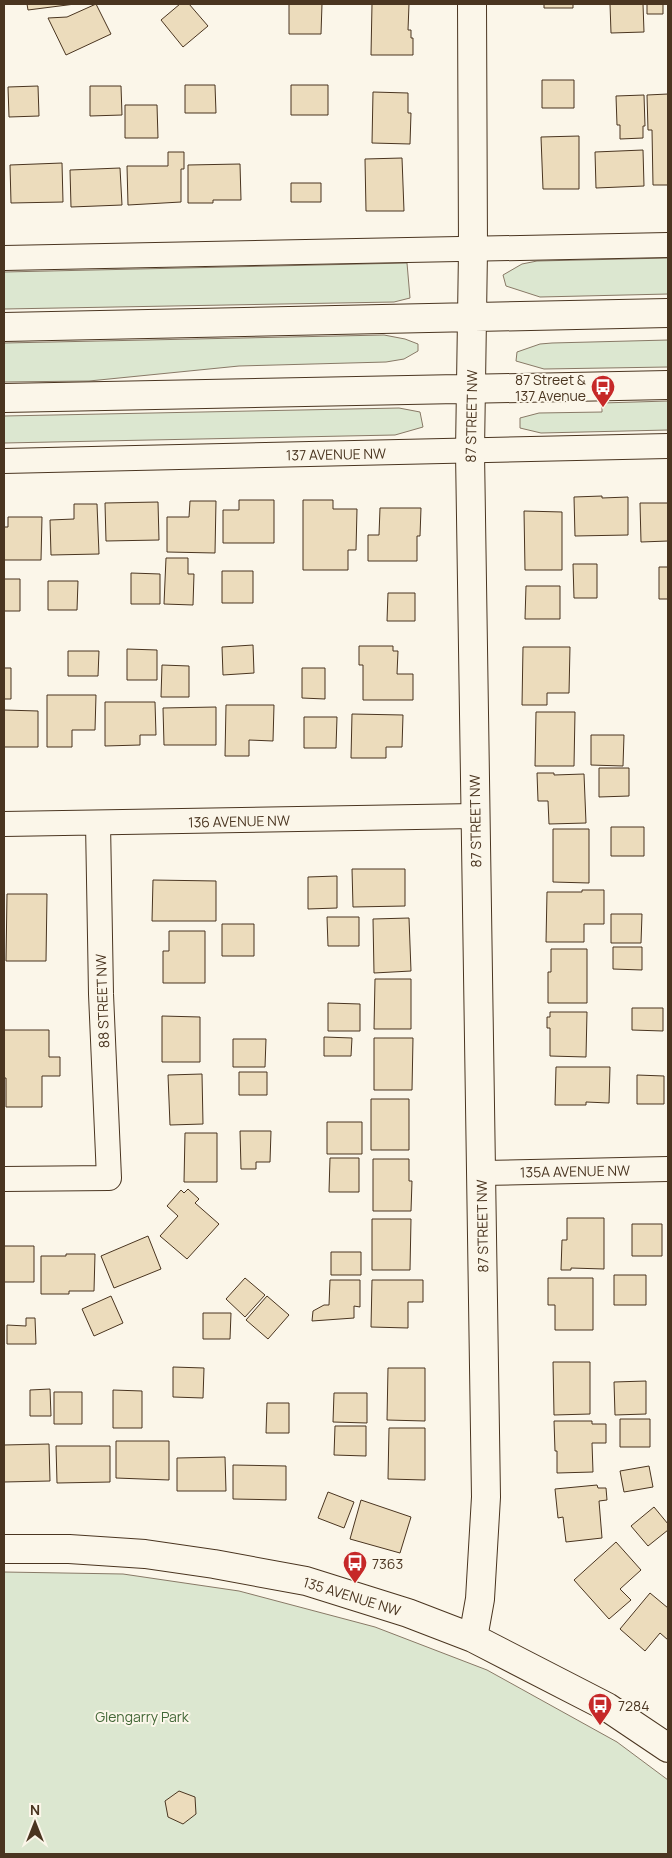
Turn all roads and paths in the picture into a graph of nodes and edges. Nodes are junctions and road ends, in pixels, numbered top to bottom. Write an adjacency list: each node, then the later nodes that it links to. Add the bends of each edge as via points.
1 (472, 4): 3 (street, 87 STREET NW)
2 (668, 245): 3 (street)
3 (473, 250): 4 (street); 6 (street, 87 STREET NW)
4 (4, 258)
5 (668, 313): 6 (street)
6 (472, 318): 7 (street); 9 (street, 87 STREET NW)
7 (4, 327)
8 (668, 385): 9 (street)
9 (472, 389): 10 (street); 12 (street, 87 STREET NW)
10 (4, 398)
11 (668, 446): 12 (street, 137 AVENUE NW)
12 (470, 452): 13 (street, 137 AVENUE NW); 14 (street, 87 STREET NW)
13 (4, 461)
14 (475, 816): 15 (street, 136 AVENUE NW); 18 (street, 87 STREET NW)
15 (98, 823): 16 (street, 136 AVENUE NW); 19 (street, 88 STREET NW, via 109,1178)
16 (4, 824)
17 (668, 1169): 18 (street, 135A AVENUE NW)
18 (481, 1173): 21 (street, 87 STREET NW, via 486,1497 480,1599)
19 (4, 1178)
20 (4, 1549): 21 (street, 135 AVENUE NW, via 145,1554 306,1581 408,1613)
21 (473, 1638): 22 (street, 135 AVENUE NW, via 607,1707)
22 (668, 1748)

